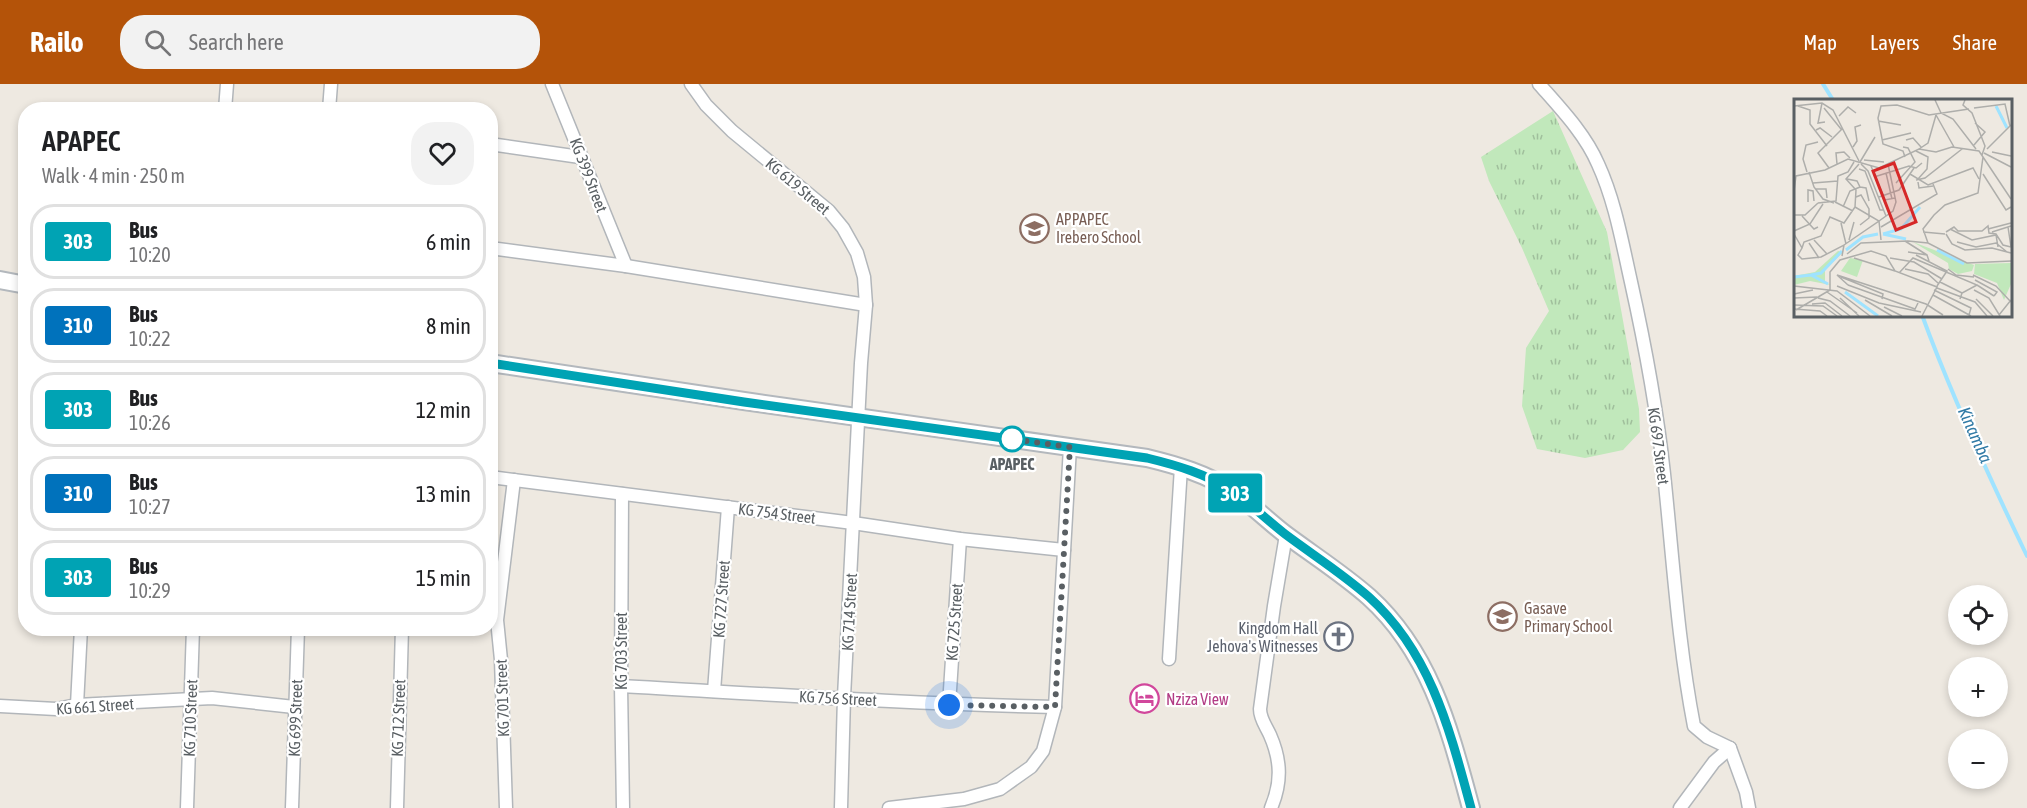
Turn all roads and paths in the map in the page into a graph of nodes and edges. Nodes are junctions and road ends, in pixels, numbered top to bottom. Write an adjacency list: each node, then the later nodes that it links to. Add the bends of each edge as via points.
1 (226, 84): 6 (street)
2 (331, 84): 7 (street)
3 (552, 84): 9 (street, KG 399 Street)
4 (691, 84): 14 (street, KG 619 Street, via 732,131 829,211 843,228 857,253)
5 (1539, 84): 43 (street, KG 697 Street, via 1590,149 1615,211 1642,332 1664,472 1684,675 1694,726)
6 (225, 102)
7 (330, 102)
8 (498, 145): 9 (street)
9 (580, 157): 11 (street, KG 399 Street)
10 (498, 249): 11 (street)
11 (626, 266): 14 (street)
12 (0, 280): 13 (main road)
13 (18, 283)
14 (866, 305): 16 (street, KG 619 Street)
15 (498, 364): 16 (main road)
16 (859, 417): 17 (main road); 23 (street, KG 714 Street)
17 (1070, 447): 18 (main road); 26 (street)
18 (1181, 467): 24 (main road, via 1231,490); 33 (street)
19 (498, 478): 20 (street, KG 754 Street)
20 (514, 480): 21 (street, KG 754 Street); 27 (street, KG 701 Street)
21 (622, 494): 22 (street, KG 754 Street); 34 (street, KG 703 Street)
22 (728, 507): 23 (street, KG 754 Street); 35 (street, KG 727 Street)
23 (853, 523): 25 (street, KG 754 Street); 36 (street, KG 714 Street)
24 (1286, 534): 51 (street, via 1260,709 1280,768); 52 (main road, via 1370,598 1409,643 1436,698)
25 (960, 539): 26 (street, KG 754 Street); 39 (street, KG 725 Street)
26 (1064, 550): 42 (street)
27 (498, 612)
28 (498, 630): 47 (street, KG 701 Street)
29 (81, 636): 38 (street)
30 (194, 636): 37 (street, KG 710 Street)
31 (298, 636): 41 (street, KG 699 Street)
32 (402, 636): 46 (street, KG 712 Street)
33 (1169, 659)
34 (621, 686): 35 (street, KG 756 Street); 48 (street, KG 703 Street)
35 (714, 691): 36 (street, KG 756 Street)
36 (844, 697): 39 (street, KG 756 Street); 49 (street, KG 714 Street)
37 (190, 698): 38 (street, KG 661 Street); 41 (street, KG 661 Street); 44 (street, KG 710 Street)
38 (77, 705): 40 (street, KG 661 Street, via 57,710)
39 (949, 705): 42 (street, KG 756 Street)
40 (0, 706)
41 (294, 707): 45 (street, KG 699 Street)
42 (1055, 707): 50 (street, via 1043,751 1031,767 1000,789 964,799)
43 (1730, 748): 53 (street, via 1714,762); 54 (street)
44 (187, 808)
45 (292, 808)
46 (397, 808)
47 (506, 808)
48 (623, 808)
49 (841, 808)
50 (889, 808)
51 (1271, 808)
52 (1472, 808)
53 (1680, 808)
54 (1749, 808)

